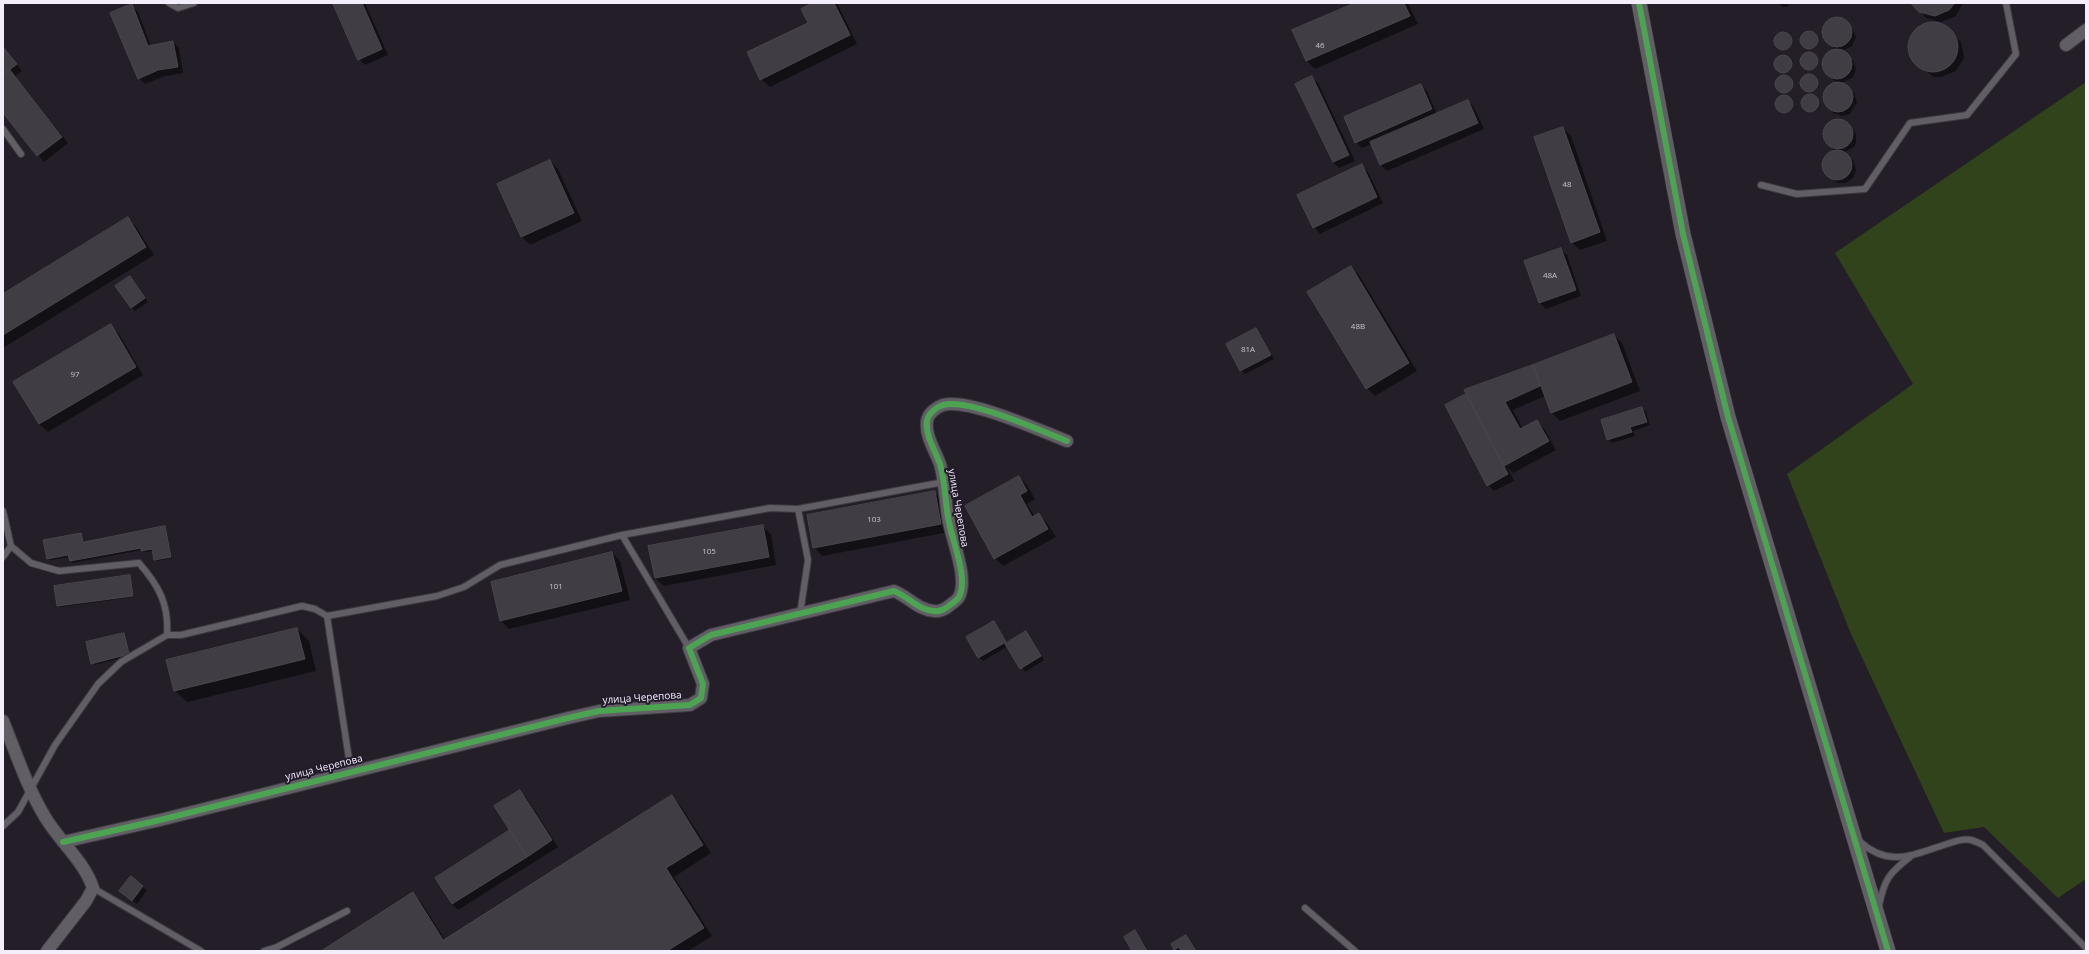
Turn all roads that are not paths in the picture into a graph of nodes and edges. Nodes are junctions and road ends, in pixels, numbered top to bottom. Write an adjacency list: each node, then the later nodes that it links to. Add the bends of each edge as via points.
1 (169, 3): 2 (lane, via 178,8)
2 (194, 3)
3 (1639, 3): 25 (street, via 1683,234 1728,418)
4 (2006, 3): 9 (lane, via 2016,54 1967,115 1910,123 1865,189 1797,194)
5 (2086, 30): 6 (street)
6 (2066, 45)
7 (3, 129): 8 (lane)
8 (21, 154)
9 (1761, 185)
10 (1068, 441): 11 (street, улица Черепова, via 984,410 957,404 944,405 934,409 927,419 926,430 940,464)
11 (944, 482): 12 (lane); 17 (street, улица Черепова, via 948,518 962,585 958,598 947,608 935,612 921,609 904,595 894,591)
12 (798, 510): 14 (lane, via 770,508); 17 (lane, via 808,560)
13 (3, 511): 15 (lane)
14 (622, 535): 18 (lane, via 500,564 464,587 437,596); 20 (lane)
15 (11, 546): 16 (lane); 19 (lane, via 31,563 59,571 139,563 160,590 168,619)
16 (3, 557)
17 (800, 614): 20 (street, улица Черепова, via 711,635)
18 (327, 616): 19 (lane, via 315,609 302,606 182,635); 22 (lane)
19 (167, 635): 23 (lane, via 121,662 98,684 55,745)
20 (689, 648): 22 (street, улица Черепова, via 703,684 701,698 690,705 599,711)
21 (3, 721): 23 (street)
22 (351, 772): 26 (street, улица Черепова)
23 (30, 788): 24 (lane, via 18,812); 26 (street, via 45,817)
24 (3, 826)
25 (1854, 836): 27 (lane, via 1869,850 1885,857); 31 (street)
26 (63, 842): 28 (street, via 88,874)
27 (1910, 857): 31 (lane, via 1892,871 1882,889); 32 (lane, via 1957,841 1971,840 1983,845)
28 (93, 888): 33 (street, via 86,901); 34 (lane)
29 (1306, 908): 36 (lane)
30 (347, 911): 35 (lane, via 277,947)
31 (1877, 913): 37 (street)
32 (2086, 948)
33 (47, 951)
34 (201, 951)
35 (264, 951)
36 (1355, 951)
37 (1888, 951)

